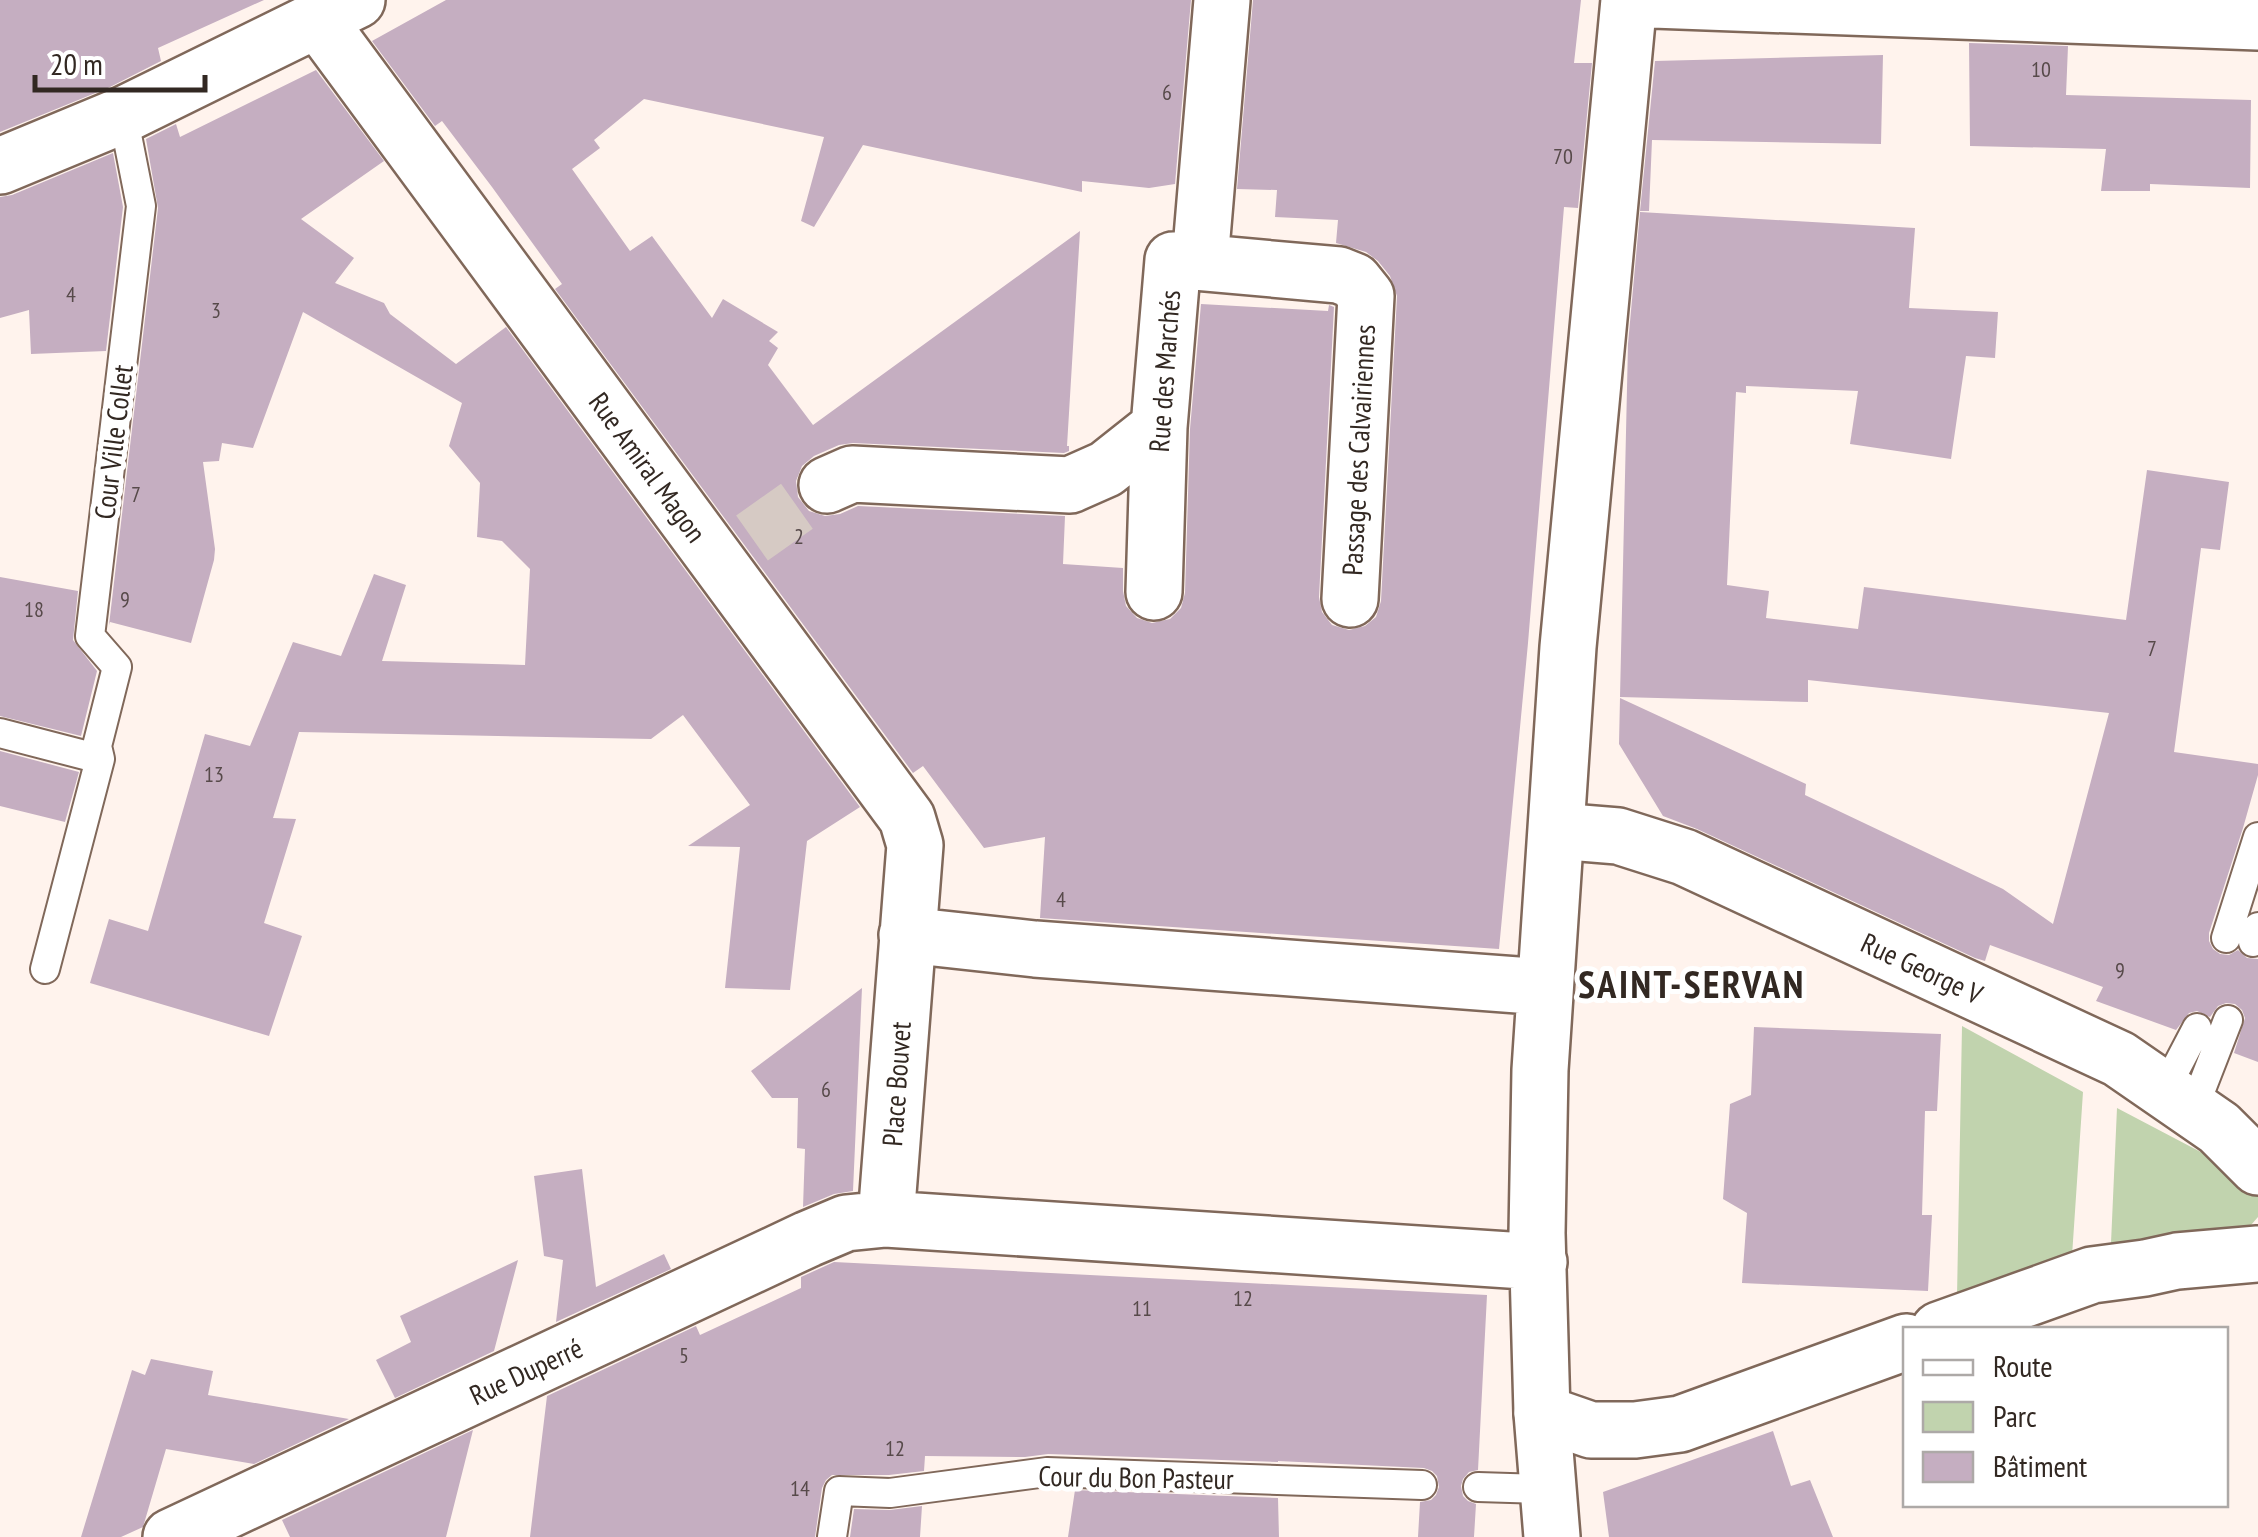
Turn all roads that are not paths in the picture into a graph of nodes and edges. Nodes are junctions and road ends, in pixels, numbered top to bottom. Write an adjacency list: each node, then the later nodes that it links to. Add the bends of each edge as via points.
1 (1222, 0): 8 (street, Rue des Marchés)
2 (1629, 0): 15 (street)
3 (1653, 0): 5 (street)
4 (337, 10): 6 (street); 17 (street, Rue Amiral Magon, via 736,551 907,818 915,845)
5 (2258, 22)
6 (123, 115): 7 (street); 14 (lane, Cour Ville Collet, via 141,206 90,636 116,667)
7 (0, 166)
8 (1200, 261): 9 (street, Rue des Marchés, via 1173,260); 12 (street, Passage des Calvairiennes, via 1340,275 1366,296)
9 (1158, 427): 10 (street, via 1106,470 1070,484 852,474); 11 (street, Rue des Marchés)
10 (827, 485)
11 (1154, 592)
12 (1350, 599)
13 (0, 733): 14 (lane)
14 (100, 759): 19 (lane, Cour Ville Collet)
15 (1557, 831): 20 (street); 23 (street, Rue George V, via 1618,836 1684,857 2119,1060)
16 (2258, 836): 18 (lane)
17 (907, 936): 20 (street); 25 (street, Place Bouvet)
18 (2246, 936)
19 (45, 969)
20 (1545, 987): 27 (street)
21 (2228, 1020): 23 (lane)
22 (2197, 1028): 23 (lane)
23 (2178, 1100): 24 (street, Rue George V)
24 (2258, 1167)
25 (886, 1219): 27 (street); 34 (street, Rue Duperré, via 846,1223 808,1239)
26 (2258, 1254): 28 (street, via 2092,1275)
27 (1538, 1262): 30 (street)
28 (1947, 1327)
29 (1903, 1343): 30 (street, via 1680,1424 1592,1430)
30 (1542, 1413): 33 (street)
31 (1422, 1485): 35 (lane, Cour du Bon Pasteur, via 1047,1472 890,1492 838,1491)
32 (1478, 1487): 33 (lane)
33 (1549, 1513)
34 (171, 1537)
35 (832, 1537)

